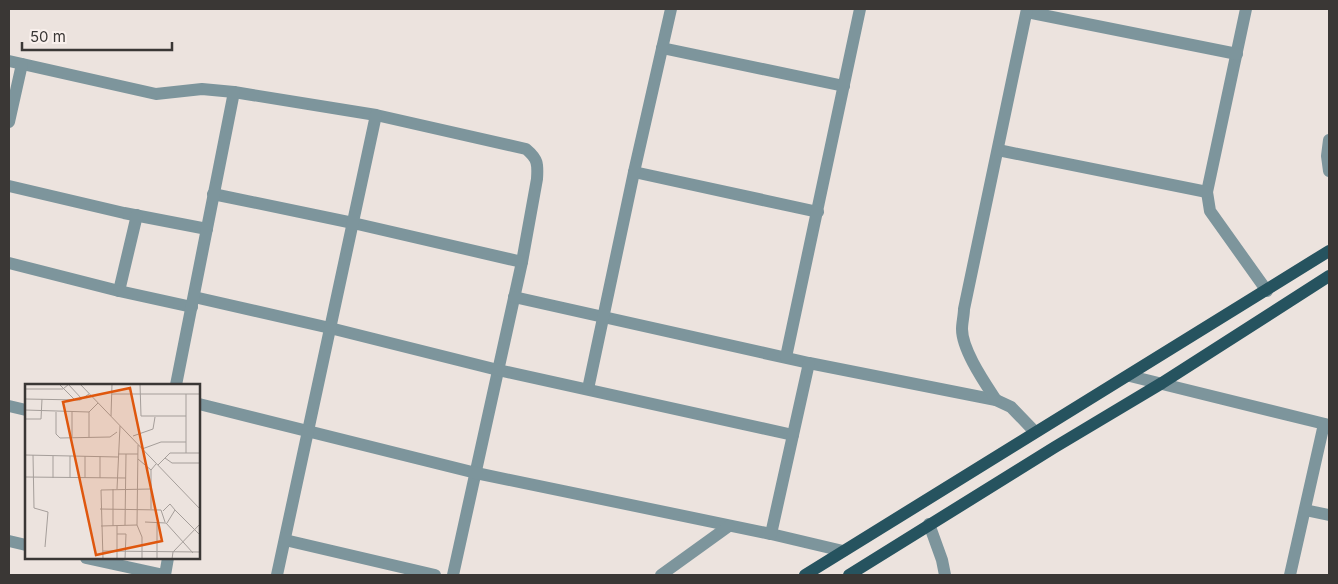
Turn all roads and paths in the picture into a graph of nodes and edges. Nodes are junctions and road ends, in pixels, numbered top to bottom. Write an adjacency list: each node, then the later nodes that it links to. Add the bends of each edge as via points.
1 (671, 9): 5 (street)
2 (860, 9): 9 (street)
3 (1246, 9): 6 (street)
4 (1027, 10): 6 (street); 14 (street)
5 (662, 48): 9 (street); 16 (street)
6 (1237, 54): 18 (street)
7 (9, 61): 8 (street)
8 (22, 64): 10 (street, via 156,94 202,89); 12 (street)
9 (844, 86): 20 (street)
10 (234, 92): 11 (street); 19 (street)
11 (376, 114): 22 (street); 25 (street, via 526,148 535,157 538,167)
12 (9, 122)
13 (1329, 140): 15 (street)
14 (998, 150): 18 (street); 41 (street, via 962,330 978,374)
15 (1329, 169)
16 (634, 172): 20 (street); 32 (street)
17 (9, 186): 21 (street)
18 (1207, 192): 29 (street, via 1210,211)
19 (213, 194): 22 (street); 23 (street)
20 (818, 212): 34 (street)
21 (137, 215): 23 (street); 28 (street)
22 (352, 223): 25 (street); 33 (street)
23 (207, 229): 31 (street)
24 (1329, 251): 29 (main road)
25 (522, 262): 30 (street)
26 (9, 263): 28 (street)
27 (1329, 276): 38 (main road)
28 (119, 291): 31 (street)
29 (1267, 291): 37 (main road)
30 (514, 297): 32 (street); 36 (street)
31 (193, 302): 33 (street); 39 (street)
32 (603, 318): 34 (street); 40 (street)
33 (330, 328): 36 (street); 46 (street)
34 (786, 357): 35 (street)
35 (809, 363): 41 (street); 48 (street)
36 (498, 370): 40 (street); 49 (street)
37 (1130, 376): 38 (street); 47 (main road)
38 (1162, 383): 45 (street); 52 (main road)
39 (176, 384)
40 (588, 389): 48 (street)
41 (996, 400): 47 (street, via 1011,407)
42 (200, 404): 46 (street)
43 (9, 406): 44 (street)
44 (25, 410)
45 (1327, 424): 50 (street)
46 (308, 431): 49 (street); 55 (street)
47 (1035, 432): 58 (main road)
48 (793, 434): 54 (street)
49 (476, 473): 53 (street); 64 (street)
50 (1305, 510): 51 (street); 69 (street)
51 (1329, 515)
52 (929, 524): 67 (main road); 68 (street)
53 (729, 526): 54 (street); 65 (street)
54 (771, 534): 58 (street)
55 (285, 540): 62 (street); 63 (street)
56 (9, 541): 57 (street)
57 (25, 544)
58 (843, 551): 66 (main road)
59 (91, 559): 61 (street)
60 (168, 559): 61 (street)
61 (165, 575)
62 (277, 575)
63 (435, 575)
64 (454, 575)
65 (661, 575)
66 (805, 575)
67 (848, 575)
68 (944, 575)
69 (1290, 575)

